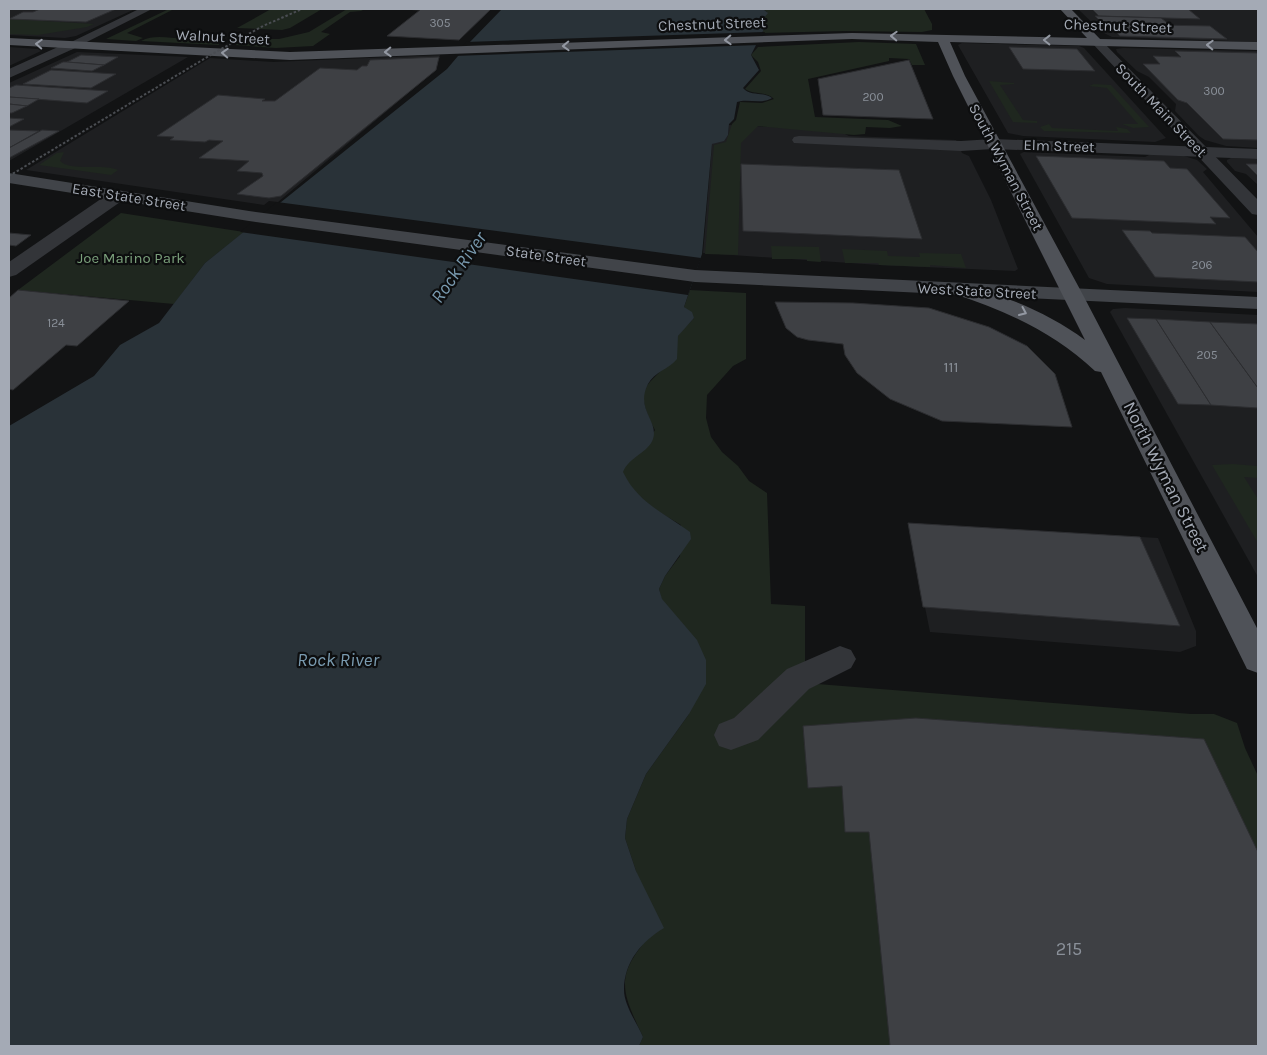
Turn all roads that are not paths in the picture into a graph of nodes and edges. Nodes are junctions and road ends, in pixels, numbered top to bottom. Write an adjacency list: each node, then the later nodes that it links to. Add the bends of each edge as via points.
1 (147, 9): 6 (street)
2 (1065, 9): 4 (main road, South Main Street)
3 (942, 37): 4 (main road, Chestnut Street, one-way to 3); 8 (main road, Chestnut Street, one-way to 8, via 852,36); 11 (main road, South Wyman Street)
4 (1096, 41): 7 (main road, Chestnut Street, one-way to 4); 12 (street, South Main Street)
5 (9, 42): 6 (main road, Walnut Street, one-way to 5)
6 (69, 46): 8 (main road, Walnut Street, one-way to 6, via 290,56); 9 (street)
7 (1258, 46)
8 (436, 50)
9 (9, 74)
10 (799, 140): 11 (street, Elm Street, via 961,146)
11 (993, 144): 12 (street, Elm Street); 21 (main road, South Wyman Street)
12 (1202, 152): 13 (street, Elm Street); 16 (street, South Main Street)
13 (1258, 154)
14 (9, 178): 15 (main road, East State Street)
15 (117, 196): 17 (main road, East State Street); 18 (street)
16 (1258, 210)
17 (249, 216): 19 (main road, State Street)
18 (9, 271)
19 (695, 276): 20 (main road, West State Street)
20 (961, 290): 21 (main road, West State Street); 23 (main road, one-way to 23, via 1011,306 1054,327 1074,340)
21 (1073, 295): 22 (main road, West State Street); 23 (main road, North Wyman Street)
22 (1258, 303)
23 (1116, 380): 25 (main road, North Wyman Street)
24 (840, 659): 26 (street, via 798,679 746,729)
25 (1258, 660)
26 (731, 735)

